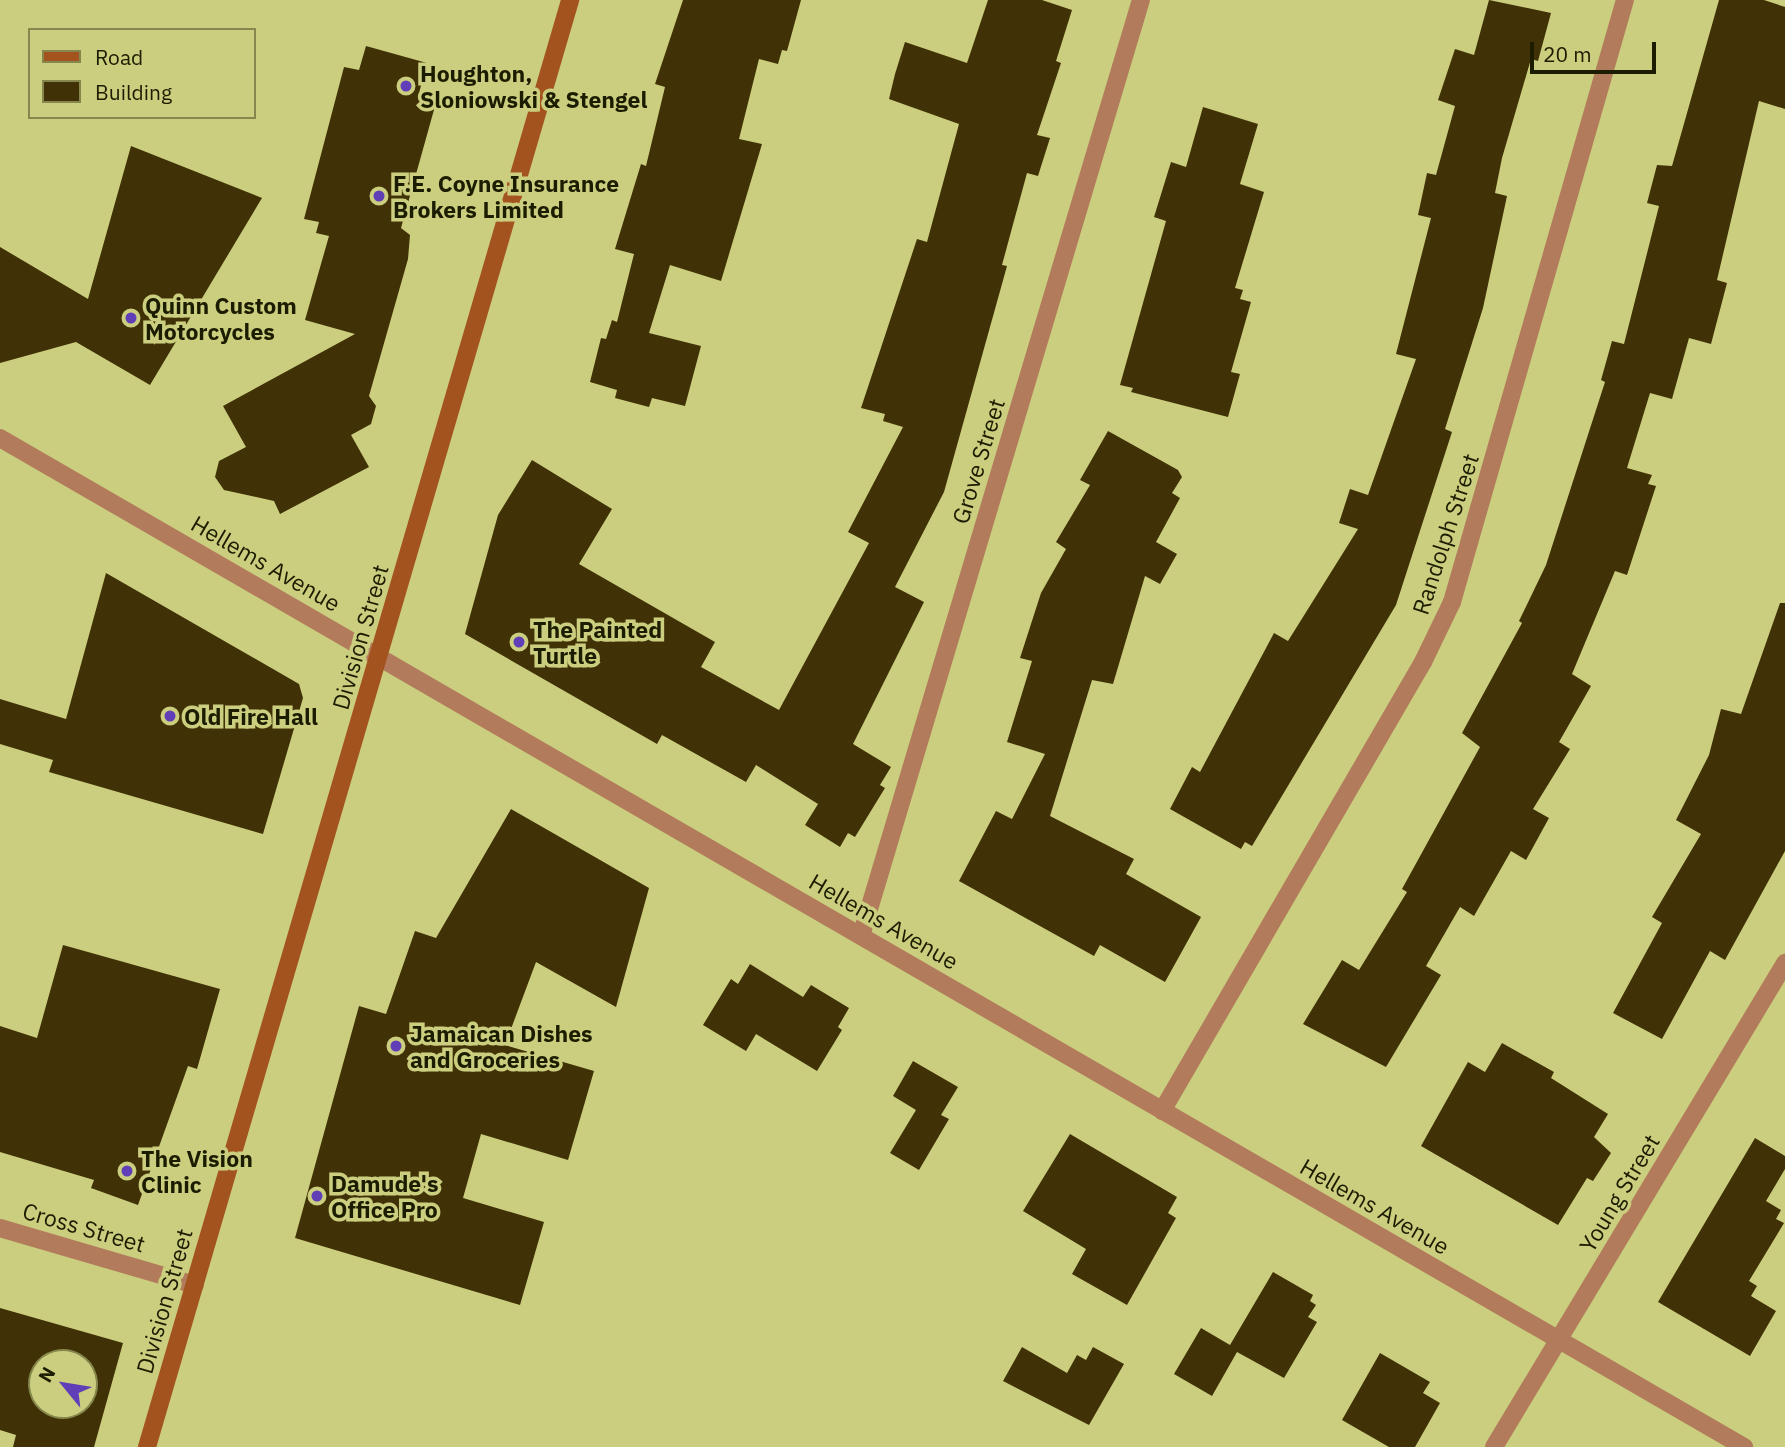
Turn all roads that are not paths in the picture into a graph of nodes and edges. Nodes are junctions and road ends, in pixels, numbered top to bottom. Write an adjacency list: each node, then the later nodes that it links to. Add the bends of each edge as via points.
1 (570, 0): 5 (main road, Division Street)
2 (1141, 0): 6 (street, Grove Street)
3 (1625, 0): 8 (street, Randolph Street, via 1452,602 1423,662)
4 (0, 438): 5 (street, Hellems Avenue)
5 (380, 656): 6 (street, Hellems Avenue); 10 (main road, Division Street)
6 (861, 936): 8 (street, Hellems Avenue)
7 (1785, 963): 11 (street, Young Street)
8 (1162, 1111): 11 (street, Hellems Avenue)
9 (0, 1228): 10 (street, Cross Street)
10 (195, 1285): 12 (main road, Division Street)
11 (1559, 1341): 13 (street, Young Street); 14 (street, Hellems Avenue)
12 (147, 1447)
13 (1494, 1447)
14 (1744, 1447)

